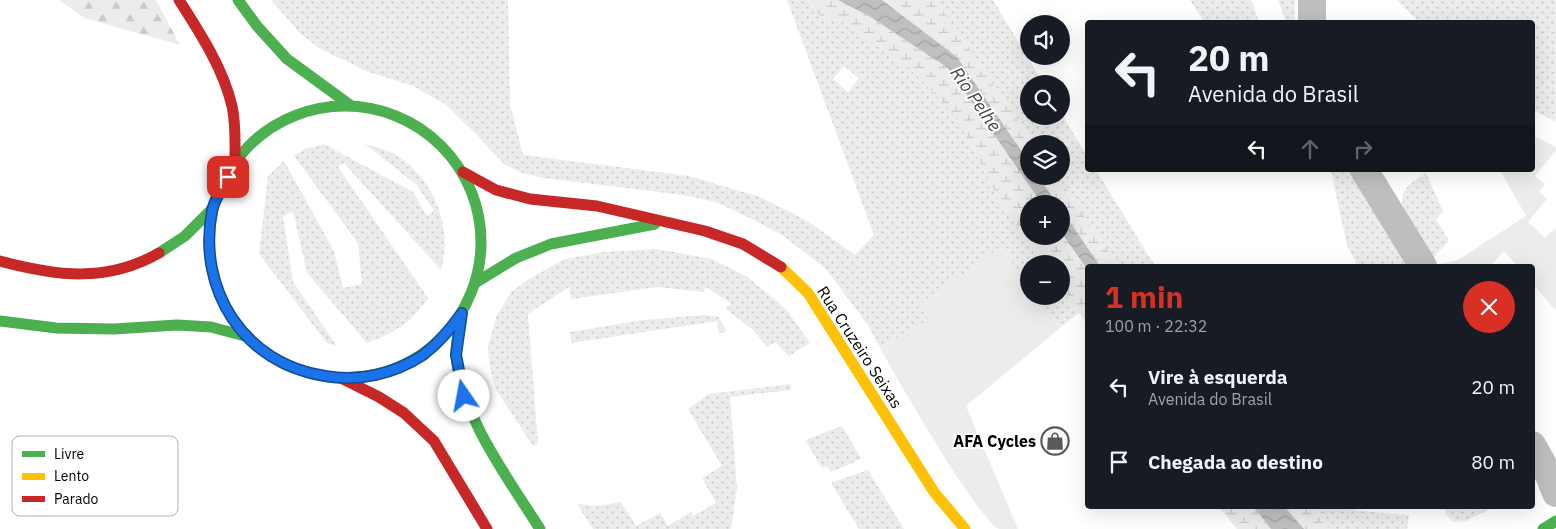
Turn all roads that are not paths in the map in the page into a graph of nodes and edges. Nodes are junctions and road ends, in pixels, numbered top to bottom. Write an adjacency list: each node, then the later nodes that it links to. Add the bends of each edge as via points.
1 (179, 0): 6 (main road, via 214,56 230,100 235,129)
2 (238, 0): 5 (main road, via 287,59)
3 (1312, 0): 4 (street)
4 (1312, 20)
5 (350, 105): 6 (main road, via 317,108 286,118 258,136); 7 (main road, via 394,114 433,137)
6 (235, 160): 9 (main road)
7 (462, 172): 10 (main road, Rua Cruzeiro Seixas, via 513,195 597,206); 13 (main road, via 474,198 480,226 481,255)
8 (1365, 172): 12 (street)
9 (212, 209): 11 (main road, via 186,235 160,253 128,268 91,275 55,272); 16 (main road, via 208,243 213,277 225,308)
10 (661, 222): 13 (main road, Rua Cruzeiro Seixas, via 551,244 516,258); 23 (main road, Rua Cruzeiro Seixas, via 705,231 743,244 777,264 808,293 934,492)
11 (0, 261)
12 (1422, 264)
13 (475, 283): 14 (main road)
14 (462, 313): 17 (main road, via 445,336 423,355 370,377); 22 (main road, via 456,355 464,396 486,440)
15 (0, 322): 16 (main road, via 56,328 210,327)
16 (245, 336): 17 (main road, via 273,358 298,370)
17 (342, 379): 21 (main road, via 380,397 434,440)
18 (1535, 450): 19 (street)
19 (1556, 492)
20 (1556, 521): 24 (main road)
21 (487, 529)
22 (540, 529)
23 (965, 529)
24 (1543, 529)

